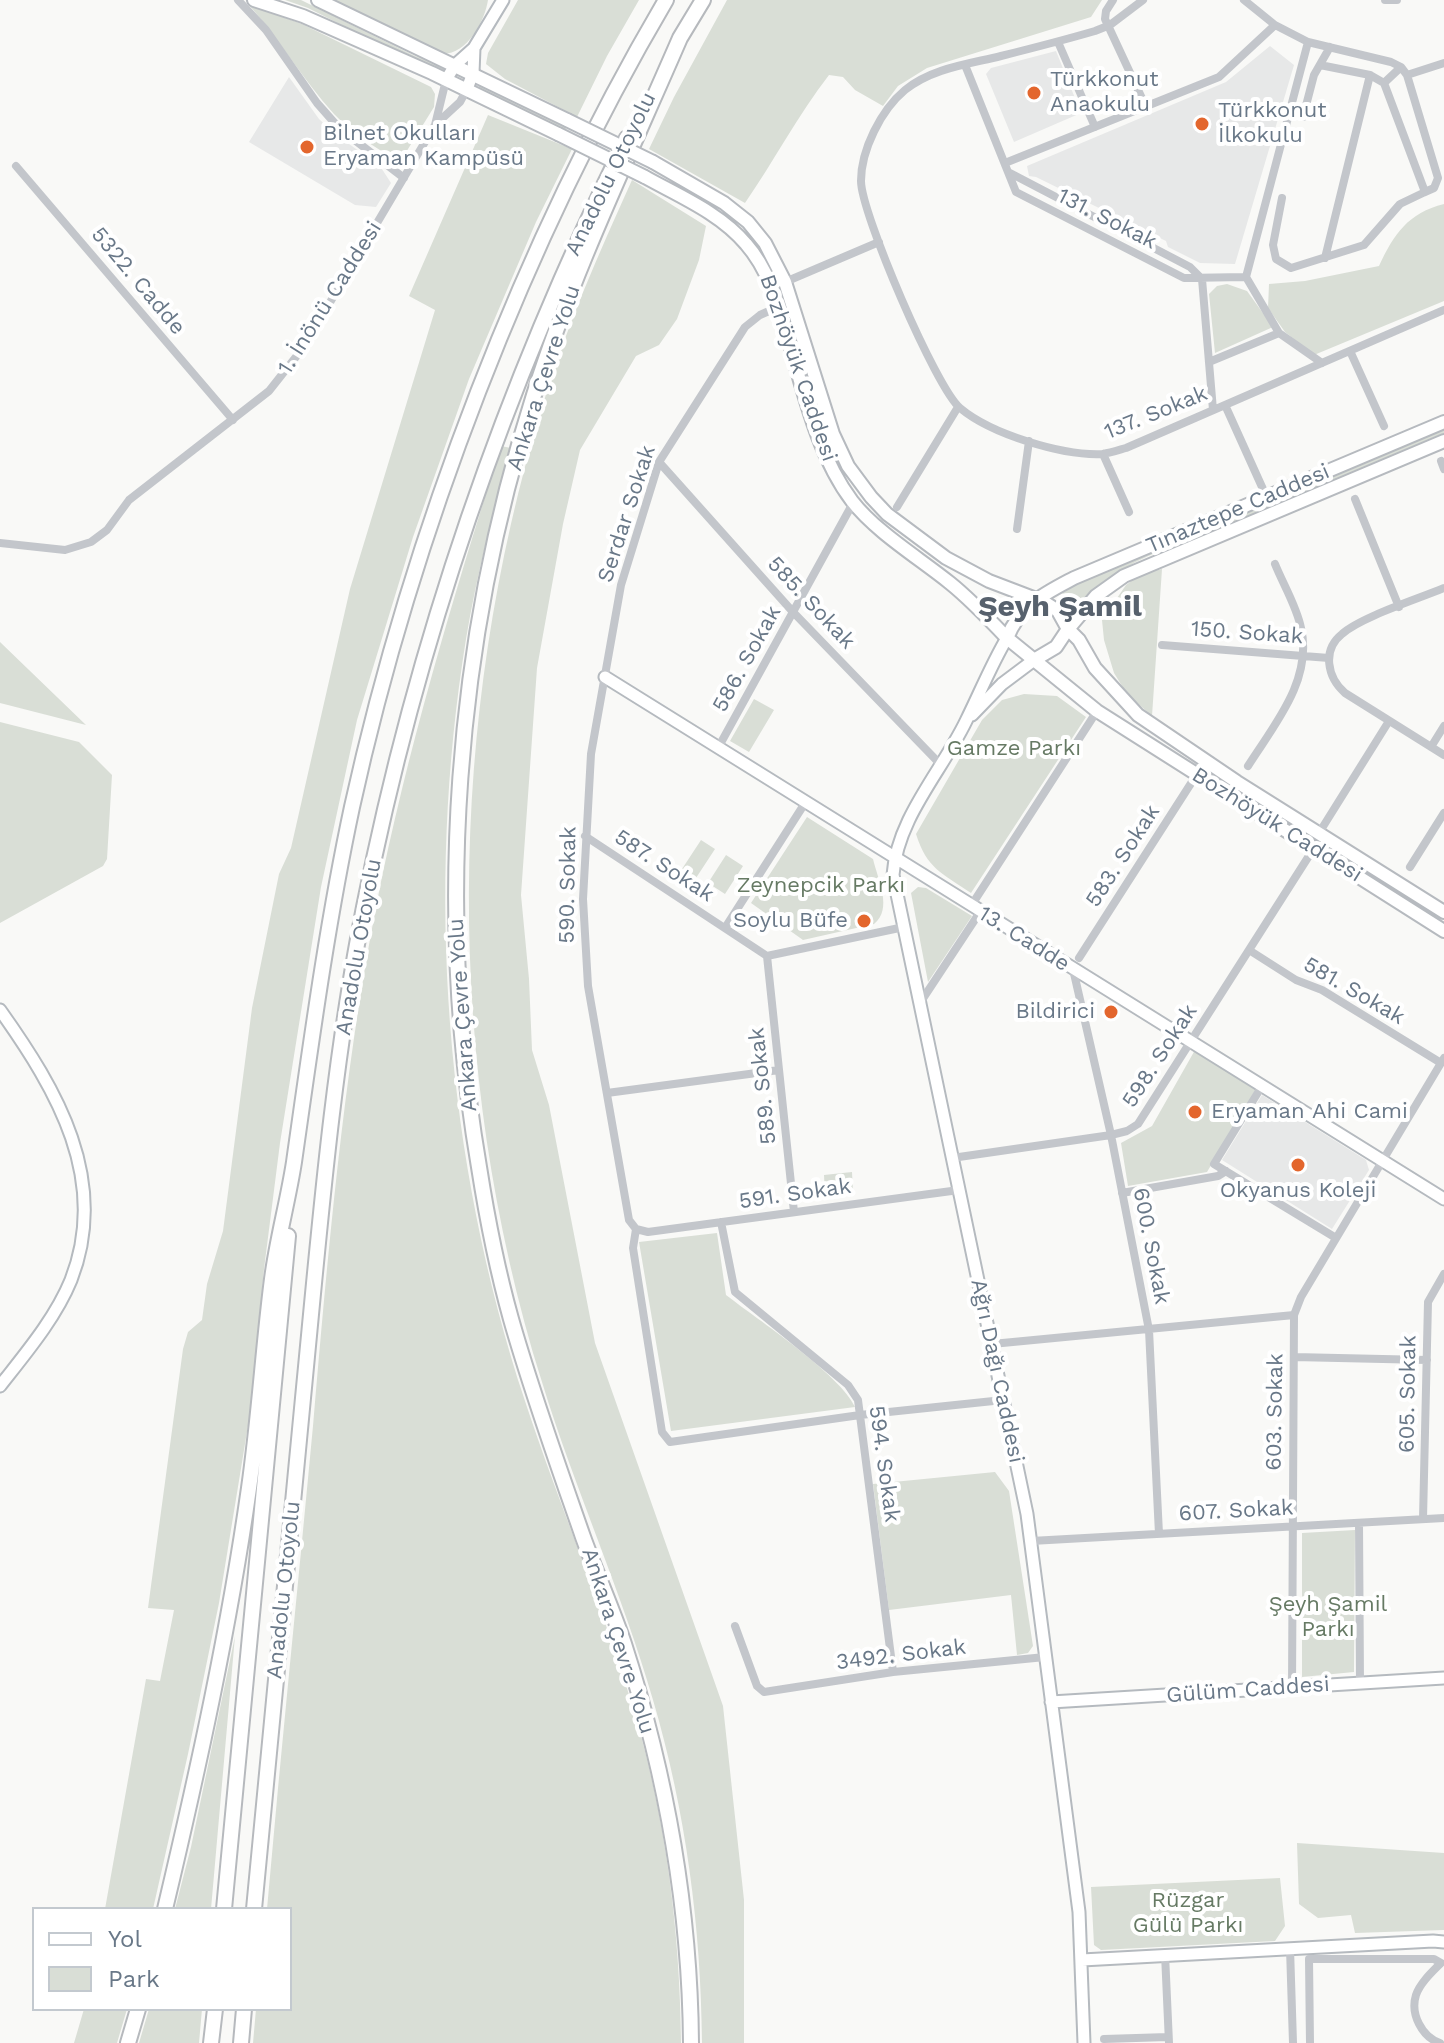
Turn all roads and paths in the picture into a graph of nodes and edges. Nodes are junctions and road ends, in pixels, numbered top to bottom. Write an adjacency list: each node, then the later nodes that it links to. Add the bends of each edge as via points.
1 (238, 0): 35 (street, via 339,128)
2 (254, 0): 26 (main road, Bozhöyük Caddesi, via 303,16)
3 (318, 0): 20 (main road, Bozhöyük Caddesi)
4 (503, 0): 18 (main road)
5 (666, 0): 113 (highway, via 609,103 531,267 422,552 351,811)
6 (703, 0): 14 (highway, Ankara Çevre Yolu)
7 (1113, 0): 12 (street, via 1104,16)
8 (1143, 0): 12 (street, 137. Sokak)
9 (1244, 0): 13 (street)
10 (1385, 0): 11 (street)
11 (1397, 0)
12 (1110, 25): 15 (street, 137. Sokak); 29 (street)
13 (1275, 25): 16 (street); 29 (street, via 1223,75)
14 (680, 38): 146 (highway, Anadolu Otoyolu, via 596,200 533,342 431,630 390,788 364,909 331,1117); 160 (highway, Ankara Çevre Yolu, via 556,330 508,491 468,698 455,930 467,1091 489,1229 534,1398 623,1642 654,1747 682,1899)
15 (1058, 42): 21 (street, 137. Sokak); 32 (street)
16 (1308, 42): 17 (street); 40 (street)
17 (1330, 47): 22 (street); 23 (street, via 1391,62)
18 (474, 48): 20 (main road); 24 (main road)
19 (1444, 63): 23 (street)
20 (455, 65): 24 (main road, Bozhöyük Caddesi); 26 (main road)
21 (965, 65): 34 (street, 131. Sokak); 38 (street, 137. Sokak, via 915,83 896,99 876,129 861,189)
22 (1320, 65): 25 (street); 30 (street)
23 (1404, 71): 27 (street); 36 (street, via 1438,178)
24 (473, 73): 28 (main road); 42 (main road, Bozhöyük Caddesi, bridge, via 715,197 748,222)
25 (1370, 75): 27 (street); 39 (street)
26 (446, 80): 28 (main road, Bozhöyük Caddesi); 31 (street)
27 (1384, 83): 36 (street)
28 (467, 89): 31 (street); 43 (main road, Bozhöyük Caddesi, bridge, via 713,215 734,231 761,266)
29 (1146, 107): 32 (street)
30 (1303, 117)
31 (435, 125): 35 (street, 1. İnönü Caddesi)
32 (1095, 127): 34 (street)
33 (16, 166): 52 (street, 5322. Cadde)
34 (1007, 168): 41 (street, 131. Sokak, via 1190,267); 41 (street, 131. Sokak, via 1016,192 1184,278)
35 (404, 178): 52 (street, 1. İnönü Caddesi, via 294,361 269,391)
36 (1425, 192): 39 (street, via 1400,204 1364,245)
37 (1282, 198): 39 (street, via 1273,245 1276,259 1291,268)
38 (879, 242): 42 (street); 50 (street, 137. Sokak, via 936,377)
39 (1325, 258)
40 (1246, 277): 41 (street); 45 (street)
41 (1202, 279): 47 (street)
42 (785, 282): 68 (main road, Bozhöyük Caddesi, via 833,434 859,482 887,514 946,558)
43 (778, 307): 58 (street, Serdar Sokak, via 745,327); 61 (main road, Bozhöyük Caddesi, via 822,445)
44 (1444, 310): 46 (street, 137. Sokak)
45 (1279, 333): 47 (street); 48 (street)
46 (1350, 351): 48 (street, 137. Sokak); 54 (street)
47 (1209, 362): 51 (street)
48 (1322, 363): 49 (street, 137. Sokak)
49 (1225, 405): 51 (street, 137. Sokak); 59 (street)
50 (958, 407): 55 (street, 137. Sokak); 62 (street)
51 (1213, 410): 57 (street, 137. Sokak)
52 (233, 420): 65 (street, 1. İnönü Caddesi, via 129,500 91,542 65,550)
53 (1444, 422): 59 (main road, Tınaztepe Caddesi)
54 (1384, 426)
55 (1029, 441): 57 (street, 137. Sokak); 64 (street)
56 (1444, 441): 71 (main road, Tınaztepe Caddesi, via 1124,576 1096,596)
57 (1103, 454): 63 (street)
58 (659, 462): 70 (street, 585. Sokak); 77 (street, Serdar Sokak, via 621,585)
59 (1267, 498): 68 (main road, Tınaztepe Caddesi)
60 (1355, 499): 69 (street)
61 (853, 503): 70 (street, 586. Sokak); 72 (main road, Bozhöyük Caddesi)
62 (897, 507)
63 (1129, 512)
64 (1017, 529)
65 (0, 543)
66 (1275, 564): 74 (street, via 1302,628)
67 (1444, 588): 69 (street)
68 (1034, 599): 71 (main road, via 1058,611); 72 (main road, via 1017,616)
69 (1399, 607): 75 (street, via 1342,634)
70 (793, 612): 83 (street, 586. Sokak); 85 (street, 585. Sokak)
71 (1068, 629): 76 (main road, via 1056,647); 90 (main road, Bozhöyük Caddesi, via 1138,715)
72 (1007, 638): 76 (main road); 80 (main road, Ağrı Dağı Caddesi)
73 (1162, 645): 74 (street, 150. Sokak)
74 (1302, 656): 75 (street, 150. Sokak); 86 (street, via 1296,688)
75 (1329, 658): 79 (street, via 1339,687)
76 (1034, 660): 78 (main road, Bozhöyük Caddesi); 80 (main road, Ağrı Dağı Caddesi)
77 (605, 677): 83 (main road, 13. Cadde); 91 (street, 590. Sokak, via 591,754)
78 (1097, 711): 87 (main road, Bozhöyük Caddesi); 95 (street)
79 (1389, 721): 82 (street); 90 (street)
80 (966, 722): 85 (main road, Ağrı Dağı Caddesi)
81 (1444, 726): 82 (street)
82 (1431, 747): 84 (street)
83 (718, 748): 88 (main road, 13. Cadde)
84 (1444, 755)
85 (941, 765): 93 (main road, Ağrı Dağı Caddesi)
86 (1248, 766)
87 (1197, 774): 92 (main road, Bozhöyük Caddesi); 102 (street, 583. Sokak)
88 (805, 803): 93 (main road, 13. Cadde); 98 (street)
89 (1444, 813): 94 (street)
90 (1319, 833): 96 (main road, Bozhöyük Caddesi)
91 (585, 836): 98 (street, 587. Sokak); 109 (street, 590. Sokak, via 584,947)
92 (1314, 848): 99 (main road, Bozhöyük Caddesi); 100 (street, 598. Sokak)
93 (894, 859): 95 (main road, 13. Cadde); 97 (main road, Ağrı Dağı Caddesi)
94 (1410, 867)
95 (976, 909): 102 (main road, 13. Cadde); 103 (street)
96 (1444, 912)
97 (904, 927): 101 (street); 103 (main road, Ağrı Dağı Caddesi)
98 (725, 928): 101 (street, 587. Sokak)
99 (1444, 931)
100 (1249, 950): 105 (street, 598. Sokak); 106 (street, 581. Sokak)
101 (767, 956): 107 (street, 589. Sokak)
102 (1076, 964): 105 (main road, 13. Cadde); 110 (street, 600. Sokak)
103 (920, 1003): 111 (main road, Ağrı Dağı Caddesi)
104 (0, 1010): 128 (main road, via 70,1129 85,1194 71,1281)
105 (1191, 1042): 108 (main road, 13. Cadde); 110 (street, 598. Sokak, via 1141,1120)
106 (1442, 1061): 112 (street, 603. Sokak)
107 (779, 1070): 109 (street); 118 (street, 589. Sokak)
108 (1262, 1086): 112 (main road, 13. Cadde); 114 (street, via 1214,1164)
109 (607, 1093): 120 (street, 590. Sokak, via 629,1220)
110 (1111, 1135): 111 (street, 598. Sokak); 116 (street, 600. Sokak)
111 (952, 1158): 115 (main road, Ağrı Dağı Caddesi)
112 (1382, 1160): 117 (main road, 13. Cadde); 121 (street, 603. Sokak)
113 (293, 1168): 144 (highway, via 273,1277 259,1420 236,1570); 145 (highway, Anadolu Otoyolu)
114 (1226, 1171): 116 (street); 121 (street)
115 (959, 1190): 118 (street, 591. Sokak); 125 (main road, Ağrı Dağı Caddesi)
116 (1122, 1193): 124 (street, 600. Sokak)
117 (1444, 1199)
118 (794, 1212): 119 (street, 591. Sokak)
119 (721, 1222): 120 (street, 591. Sokak); 130 (street, 594. Sokak, via 735,1292 848,1385)
120 (636, 1229): 130 (street, 590. Sokak, via 633,1248 662,1432 670,1442)
121 (1336, 1238): 123 (street, 603. Sokak)
122 (1444, 1274): 127 (street, 605. Sokak, via 1428,1302)
123 (1294, 1315): 124 (street); 126 (street, 603. Sokak)
124 (1149, 1330): 125 (street); 135 (street, 600. Sokak)
125 (992, 1344): 129 (main road, Ağrı Dağı Caddesi)
126 (1294, 1357): 127 (street); 134 (street, 603. Sokak)
127 (1427, 1360): 132 (street, 605. Sokak)
128 (0, 1386)
129 (1003, 1400): 130 (street); 136 (main road, Ağrı Dağı Caddesi)
130 (860, 1415): 139 (street, 594. Sokak)
131 (1444, 1518): 132 (street, 607. Sokak)
132 (1423, 1519): 133 (street, 607. Sokak)
133 (1359, 1523): 134 (street, 607. Sokak); 141 (street)
134 (1292, 1526): 135 (street, 607. Sokak); 142 (street, 603. Sokak)
135 (1159, 1534): 136 (street, 607. Sokak)
136 (1031, 1541): 138 (main road, Ağrı Dağı Caddesi)
137 (735, 1626): 139 (street, 3492. Sokak, via 761,1691)
138 (1045, 1657): 139 (street, 3492. Sokak); 143 (main road, Ağrı Dağı Caddesi)
139 (893, 1672)
140 (1444, 1678): 141 (main road, Gülüm Caddesi)
141 (1360, 1683): 142 (main road, Gülüm Caddesi)
142 (1292, 1687): 143 (main road, Gülüm Caddesi)
143 (1051, 1702): 150 (main road, Ağrı Dağı Caddesi)
144 (165, 1907)
145 (224, 1907)
146 (254, 1907)
147 (1444, 1942): 148 (main road)
148 (1290, 1948): 149 (main road); 162 (street)
149 (1165, 1954): 150 (main road); 156 (street)
150 (1082, 1960): 161 (main road, Ağrı Dağı Caddesi)
151 (1442, 1965): 163 (street, via 1434,1959 1309,1959); 164 (street, via 1417,1993 1415,2008 1421,2028)
152 (137, 2011): 157 (highway)
153 (215, 2011): 158 (highway)
154 (244, 2011): 159 (highway)
155 (1104, 2039): 156 (street)
156 (1168, 2040)
157 (128, 2043)
158 (211, 2043)
159 (241, 2043)
160 (691, 2043)
161 (1084, 2043)
162 (1293, 2043)
163 (1310, 2043)
164 (1440, 2043)

